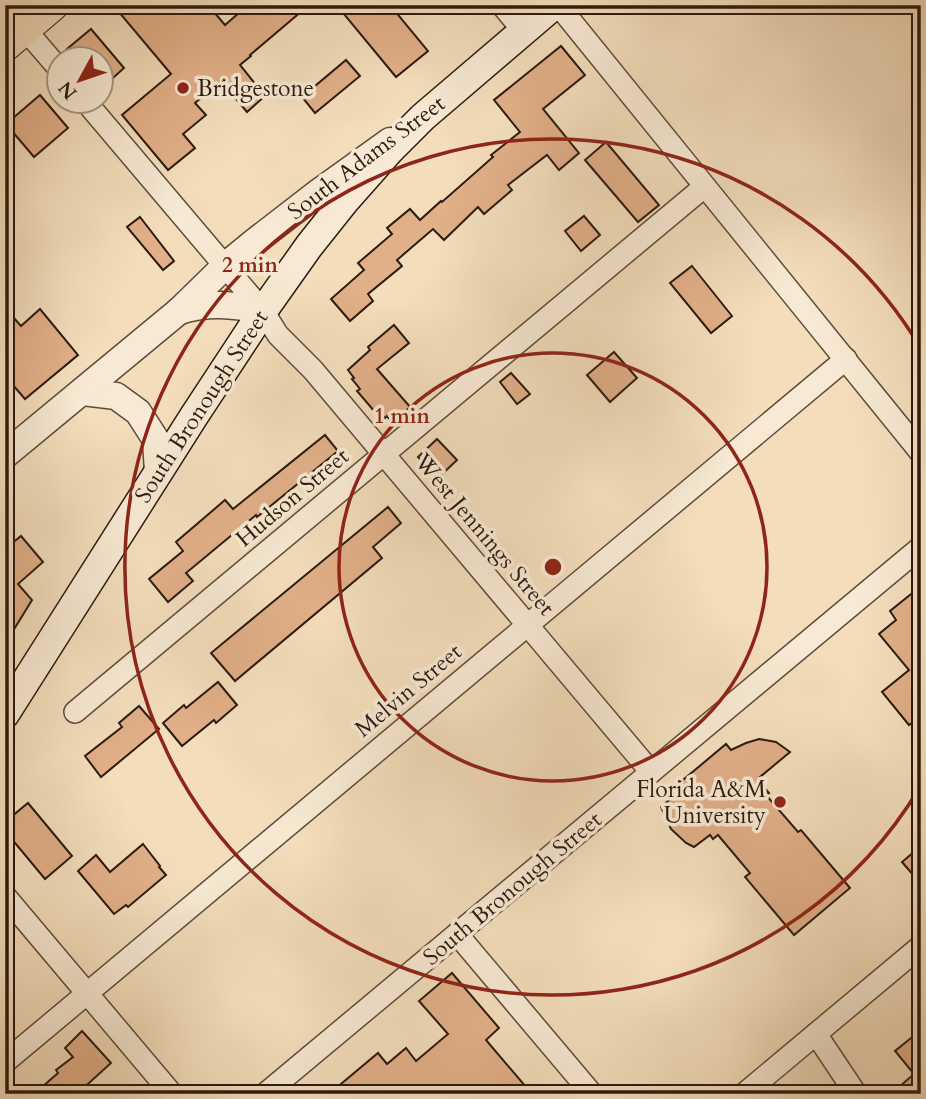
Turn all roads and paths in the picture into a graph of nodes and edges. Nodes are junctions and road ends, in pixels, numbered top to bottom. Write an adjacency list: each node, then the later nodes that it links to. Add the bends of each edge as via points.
1 (52, 5): 4 (main road)
2 (505, 5): 5 (street)
3 (556, 5): 5 (main road, South Adams Street); 9 (street)
4 (12, 26): 6 (street)
5 (525, 29): 8 (main road, South Adams Street)
6 (46, 57)
7 (98, 116): 10 (street, West Jennings Street)
8 (423, 117): 10 (street, South Adams Street); 11 (main road, South Bronough Street, via 344,202)
9 (704, 187): 13 (street); 16 (street, Hudson Street)
10 (225, 266): 11 (street, West Jennings Street); 12 (street, South Adams Street)
11 (262, 311): 12 (street, South Adams Street, via 214,304); 16 (street, West Jennings Street); 18 (main road, South Bronough Street)
12 (179, 312): 14 (street, South Adams Street)
13 (846, 359): 15 (street); 20 (street, Melvin Street)
14 (83, 392): 17 (street, South Adams Street); 18 (street, via 116,396 138,412 156,440)
15 (921, 453)
16 (384, 454): 20 (street, West Jennings Street); 21 (street, Hudson Street)
17 (5, 455)
18 (158, 472): 22 (main road, South Bronough Street)
19 (921, 547): 23 (street, South Bronough Street)
20 (527, 625): 23 (street, West Jennings Street); 27 (street, Melvin Street)
21 (75, 712)
22 (5, 714)
23 (651, 772): 25 (street, South Bronough Street)
24 (5, 896): 27 (street)
25 (457, 933): 31 (street, South Bronough Street); 32 (street)
26 (921, 946): 28 (street)
27 (87, 993): 29 (street, Melvin Street); 30 (street)
28 (816, 1034): 33 (street); 34 (street)
29 (5, 1062)
30 (172, 1094)
31 (265, 1094)
32 (592, 1094)
33 (744, 1094)
34 (856, 1094)

